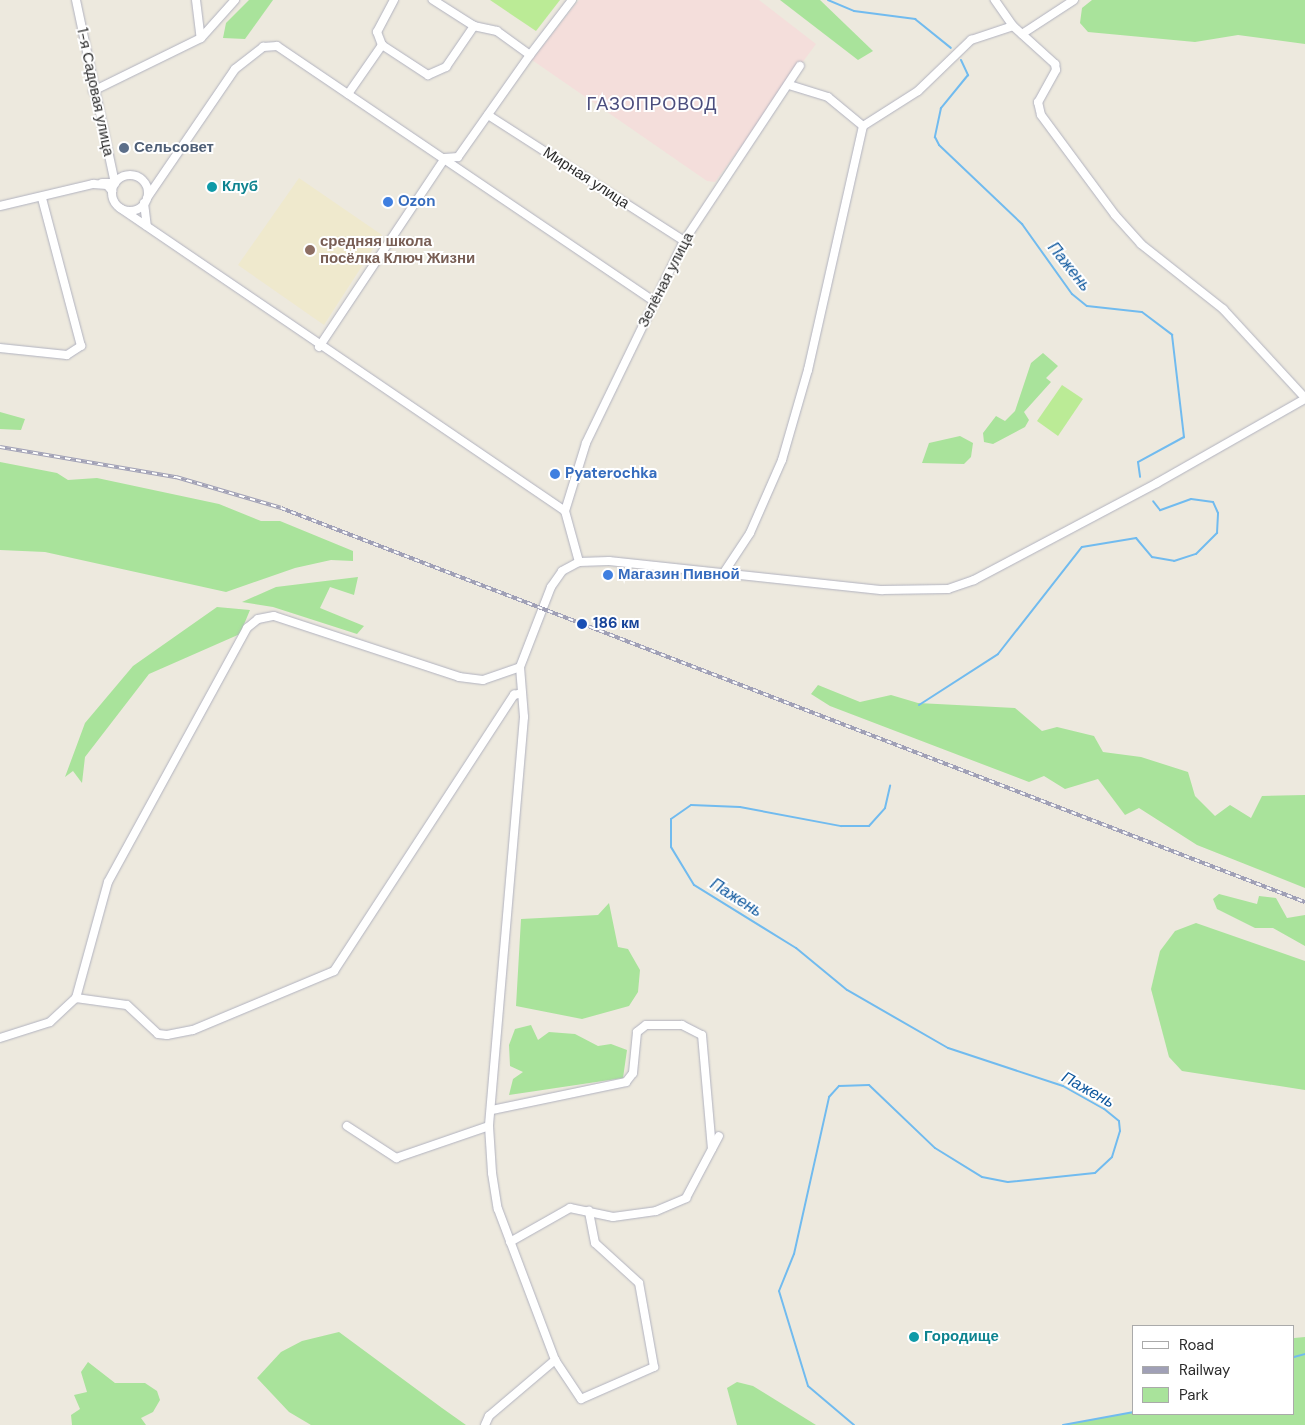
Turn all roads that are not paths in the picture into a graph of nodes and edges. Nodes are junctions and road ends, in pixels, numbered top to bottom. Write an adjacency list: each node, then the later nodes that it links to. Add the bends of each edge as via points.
1 (76, 0): 17 (street, 1-я Садовая улица)
2 (196, 0): 12 (street)
3 (235, 0): 12 (street)
4 (394, 0): 13 (street, via 377,32)
5 (433, 0): 9 (street)
6 (572, 0): 14 (street)
7 (995, 0): 10 (street)
8 (1074, 0): 11 (street)
9 (474, 26): 13 (street, via 446,67 428,75); 14 (street, via 497,31)
10 (1013, 26): 11 (street); 20 (street, via 970,40 918,91)
11 (1022, 34): 34 (street, via 1055,64 1056,70 1038,102 1041,115 1114,215 1141,244 1223,308)
12 (201, 38): 17 (street)
13 (382, 45): 18 (street)
14 (530, 55): 19 (street)
15 (800, 66): 16 (street, Зелёная улица)
16 (790, 85): 20 (street, via 828,97); 30 (street, Зелёная улица)
17 (94, 92): 24 (street, 1-я Садовая улица)
18 (348, 94): 21 (street); 22 (street, via 277,46 263,47 235,69 214,95)
19 (488, 115): 21 (street, via 458,157); 30 (street, Мирная улица)
20 (863, 126): 37 (street, via 808,370 782,460 750,533)
21 (445, 158): 31 (street); 32 (street)
22 (161, 176): 23 (street); 26 (street)
23 (140, 178): 24 (street, via 130,175); 26 (street, via 147,188)
24 (114, 187): 25 (street, via 102,183); 28 (street)
25 (42, 198): 27 (street); 33 (street, via 81,346 67,355)
26 (146, 201): 28 (street, via 137,210); 29 (street)
27 (0, 206)
28 (120, 208): 29 (street)
29 (147, 226): 32 (street)
30 (684, 242): 31 (street, Зелёная улица)
31 (654, 302): 35 (street, Зелёная улица, via 586,443)
32 (319, 347): 35 (street)
33 (0, 348)
34 (1305, 399): 37 (street, via 1157,483 974,580 948,589 882,590)
35 (565, 511): 36 (street)
36 (579, 562): 37 (street, via 609,560); 38 (street, via 562,572 551,586)
37 (723, 574)
38 (520, 667): 39 (street); 40 (street, via 483,680 459,677 274,616 258,619 247,628 108,882)
39 (522, 692): 40 (street, via 514,695 334,971 192,1030 168,1035 158,1034 127,1005); 42 (street, via 524,717)
40 (76, 998): 41 (street, via 50,1022)
41 (1, 1035)
42 (492, 1110): 44 (street); 46 (street, via 626,1082 633,1073 637,1032 646,1025 682,1025 702,1035)
43 (347, 1126): 44 (street, via 396,1158)
44 (488, 1126): 48 (street, via 498,1209)
45 (719, 1136): 46 (street)
46 (712, 1149): 47 (street, via 686,1198 656,1211 613,1217)
47 (589, 1211): 48 (street, via 570,1208); 49 (street, via 595,1243 639,1283 654,1367 581,1398)
48 (510, 1242): 49 (street)
49 (555, 1360): 50 (street, via 489,1416)
50 (485, 1425)

